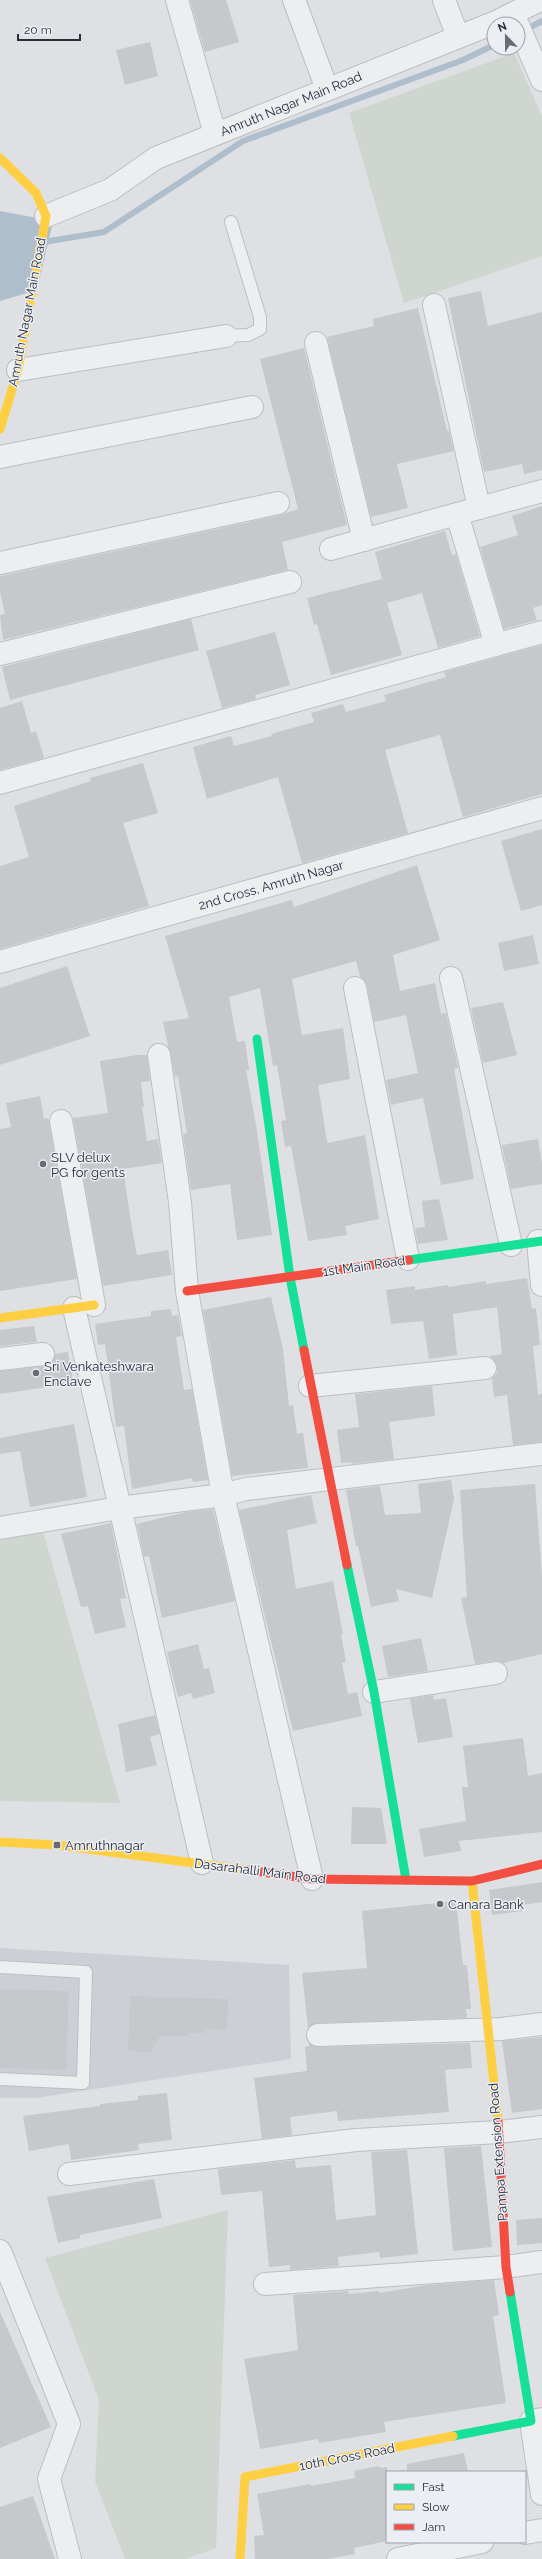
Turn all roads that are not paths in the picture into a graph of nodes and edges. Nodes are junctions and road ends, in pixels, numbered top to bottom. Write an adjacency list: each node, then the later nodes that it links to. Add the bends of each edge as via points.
1 (177, 0): 11 (street)
2 (294, 0): 10 (street)
3 (444, 0): 7 (street)
4 (540, 0): 5 (street, Amruth Nagar Main Road)
5 (526, 17)
6 (486, 32): 7 (street, Amruth Nagar Main Road)
7 (458, 37): 10 (street, Amruth Nagar Main Road)
8 (526, 44): 9 (street)
9 (542, 80)
10 (327, 89): 11 (street, Amruth Nagar Main Road)
11 (215, 134): 13 (street, Amruth Nagar Main Road, via 156,158 110,190)
12 (0, 158): 13 (street, via 36,193)
13 (46, 216): 18 (street, Amruth Nagar Main Road)
14 (231, 222): 16 (lane, via 260,317 260,329 248,335)
15 (434, 305): 24 (street)
16 (226, 336): 18 (street)
17 (316, 343): 26 (street)
18 (18, 370): 20 (street, Amruth Nagar Main Road)
19 (252, 407): 21 (street)
20 (0, 429)
21 (0, 457)
22 (542, 491): 24 (street)
23 (278, 503): 28 (street)
24 (479, 508): 25 (street)
25 (457, 514): 26 (street); 31 (street)
26 (364, 540): 27 (street)
27 (331, 549)
28 (0, 562)
29 (290, 582): 32 (street)
30 (542, 632): 31 (street)
31 (496, 645): 33 (street)
32 (0, 654)
33 (0, 783)
34 (542, 808): 35 (street, 2nd Cross, Amruth Nagar)
35 (0, 962)
36 (451, 978): 42 (street)
37 (355, 988): 43 (street)
38 (257, 1039): 44 (street)
39 (159, 1055): 46 (street, via 180,1202)
40 (61, 1121): 47 (street)
41 (540, 1241): 42 (street, 1st Main Road); 45 (street)
42 (511, 1245): 43 (street, 1st Main Road)
43 (408, 1259): 44 (street, 1st Main Road)
44 (290, 1277): 46 (street, 1st Main Road); 52 (street)
45 (542, 1285)
46 (187, 1291): 55 (street)
47 (84, 1306): 48 (street); 56 (street)
48 (0, 1318)
49 (43, 1354): 50 (street)
50 (0, 1359)
51 (485, 1368): 52 (street)
52 (310, 1386): 54 (street)
53 (542, 1454): 54 (street)
54 (328, 1479): 55 (street, via 246,1489); 59 (street)
55 (223, 1495): 56 (street); 63 (street)
56 (119, 1508): 57 (street); 61 (street)
57 (0, 1528)
58 (496, 1673): 59 (street)
59 (374, 1692): 64 (street)
60 (0, 1842): 61 (street, Dasarahalli Main Road, via 57,1845)
61 (202, 1863): 63 (street, Dasarahalli Main Road)
62 (542, 1864): 65 (street, Dasarahalli Main Road)
63 (312, 1880): 64 (street, Dasarahalli Main Road)
64 (406, 1880): 65 (street, Dasarahalli Main Road)
65 (472, 1881): 68 (street, Pampa Extension Road)
66 (0, 1967): 70 (lane, via 86,1972 83,2083)
67 (542, 2024): 68 (street)
68 (488, 2029): 69 (street); 72 (street, Pampa Extension Road)
69 (318, 2035)
70 (0, 2079)
71 (542, 2127): 72 (street)
72 (499, 2132): 73 (street, via 356,2140); 76 (street, Pampa Extension Road)
73 (69, 2174)
74 (0, 2251): 83 (street, via 69,2424 49,2479)
75 (542, 2262): 76 (street)
76 (506, 2267): 77 (street); 78 (street, Pampa Extension Road)
77 (265, 2284)
78 (536, 2420): 79 (street); 84 (street, 10th Cross Road, via 245,2477)
79 (542, 2494)
80 (542, 2530): 81 (street)
81 (526, 2533)
82 (477, 2543): 85 (street)
83 (70, 2559)
84 (240, 2559)
85 (398, 2559)

